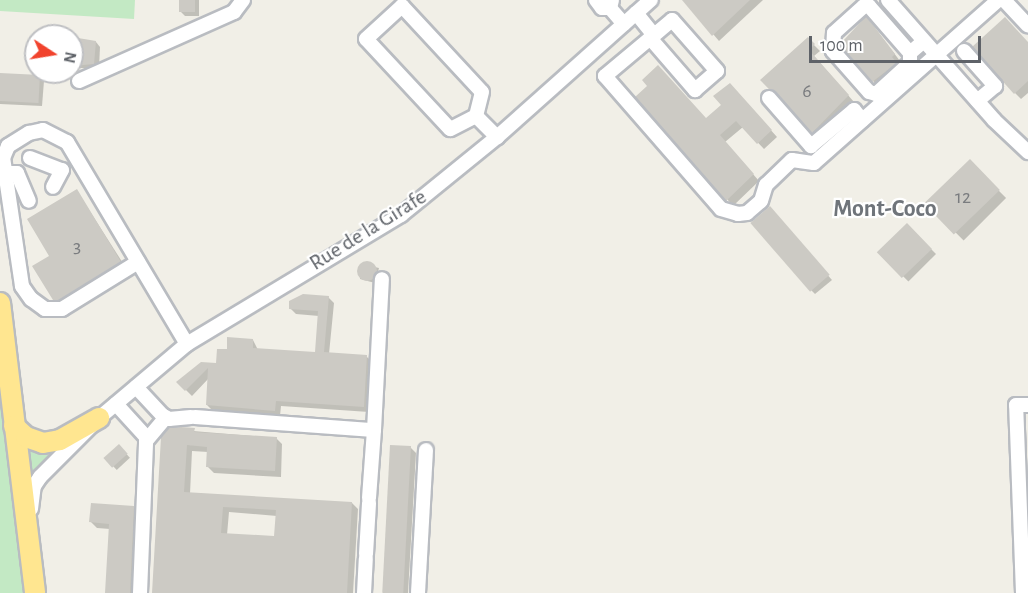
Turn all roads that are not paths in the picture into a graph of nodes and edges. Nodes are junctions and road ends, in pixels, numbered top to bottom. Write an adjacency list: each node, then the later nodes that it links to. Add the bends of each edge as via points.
1 (243, 0): 16 (street, via 234,12)
2 (596, 0): 7 (street, via 602,8)
3 (651, 0): 8 (street, Rue de la Girafe)
4 (998, 0): 15 (street)
5 (1004, 0): 10 (street)
6 (895, 2): 12 (street)
7 (611, 4): 9 (street)
8 (636, 13): 9 (street, Rue de la Girafe); 11 (street)
9 (624, 24): 21 (street, Rue de la Girafe)
10 (1028, 26)
11 (652, 36): 11 (street, via 672,20 717,71 695,90); 20 (street, via 605,76 721,210 747,213 761,201 766,184 792,160 814,163)
12 (924, 40): 14 (street); 15 (street)
13 (964, 51): 18 (street, via 995,86)
14 (909, 54): 14 (street, via 869,6 864,6 834,33 833,51 869,92 876,94 910,63)
15 (936, 55): 18 (street); 20 (street)
16 (84, 79)
17 (769, 98): 20 (street, via 811,147 854,110)
18 (977, 101): 22 (street)
19 (476, 116): 19 (street, via 482,92 402,6 366,39 450,129); 21 (street)
20 (862, 120)
21 (497, 137): 32 (street, Rue de la Girafe, via 401,215)
22 (1028, 152)
23 (30, 158): 25 (street)
24 (79, 161): 25 (street); 26 (street, via 67,142 43,130 29,133 8,146 3,158); 29 (street)
25 (62, 170): 27 (street)
26 (5, 173): 28 (street, via 17,173); 29 (street, via 22,286 45,309 62,309)
27 (53, 187)
28 (29, 201)
29 (141, 266): 32 (street)
30 (382, 279): 39 (street)
31 (0, 303): 38 (highway)
32 (187, 344): 33 (street, Rue de la Girafe)
33 (136, 387): 34 (street, Rue de la Girafe); 36 (street)
34 (116, 404): 37 (street, Rue de la Girafe); 40 (street)
35 (1028, 405): 47 (street, via 1017,405)
36 (166, 417): 39 (street); 40 (street)
37 (99, 418): 38 (highway, via 60,440 43,443 26,437); 42 (street, Rue de la Girafe, via 40,477 34,486)
38 (14, 426): 42 (highway)
39 (374, 429): 45 (street)
40 (147, 438): 44 (street)
41 (426, 450): 46 (street)
42 (26, 525): 43 (highway)
43 (35, 593)
44 (140, 593)
45 (364, 593)
46 (418, 593)
47 (1023, 593)

